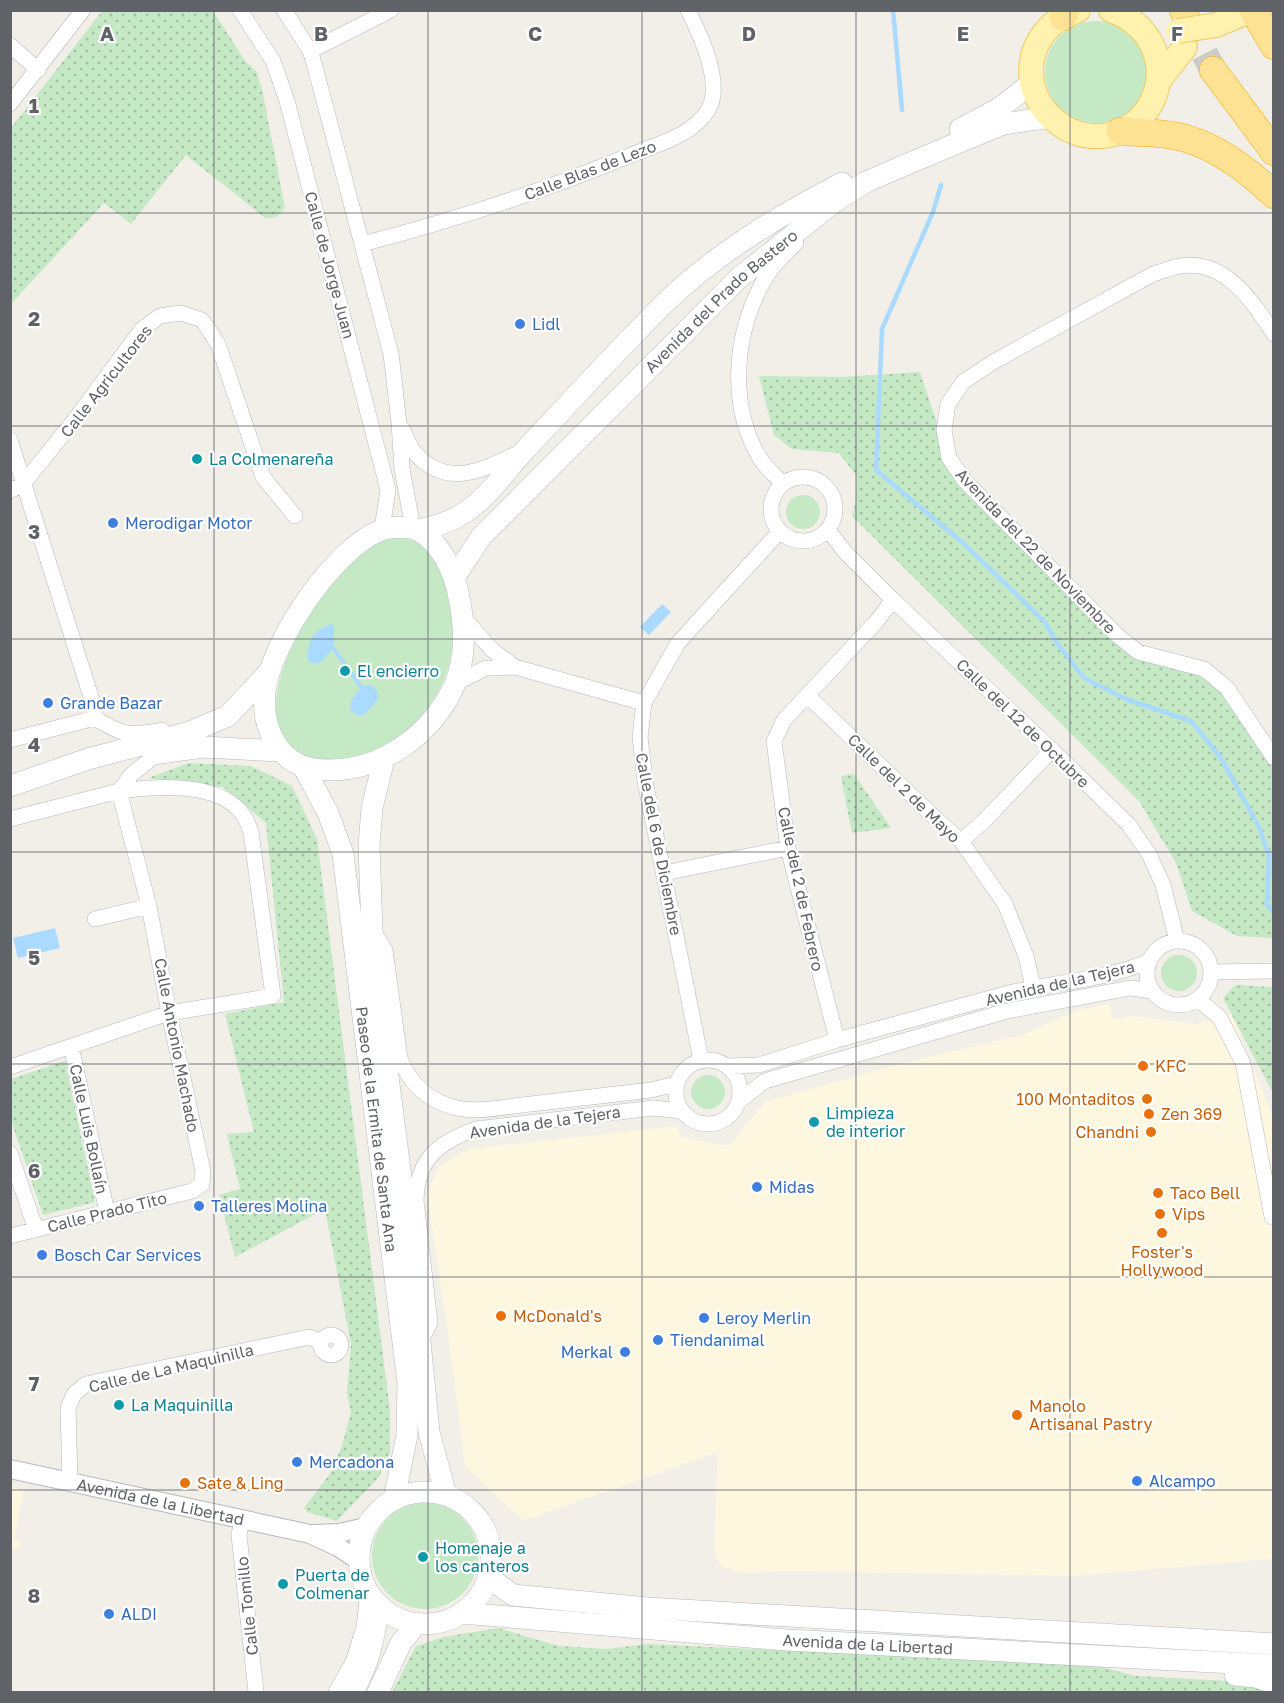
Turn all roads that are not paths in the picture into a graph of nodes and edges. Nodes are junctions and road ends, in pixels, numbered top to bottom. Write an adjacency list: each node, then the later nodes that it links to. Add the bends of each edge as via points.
1 (83, 10): 14 (street)
2 (240, 10): 32 (street, Calle de Jorge Juan, via 273,62 284,91 387,490)
3 (284, 10): 13 (street)
4 (391, 10): 13 (street)
5 (688, 10): 24 (street, Calle Blas de Lezo, via 699,32 714,87 708,111 692,128 588,173 499,205)
6 (1111, 10): 10 (main road)
7 (1253, 10): 9 (main road, bridge, via 1216,25); 12 (highway)
8 (1069, 13): 17 (main road, via 1038,42 1031,64)
9 (1183, 26): 10 (main road); 16 (main road)
10 (1141, 28): 16 (main road, via 1156,52)
11 (10, 45): 14 (street)
12 (1274, 46)
13 (310, 51): 24 (street)
14 (38, 70): 18 (street)
15 (1212, 70): 21 (highway)
16 (1159, 80): 20 (main road, via 1146,111)
17 (1032, 83): 19 (main road, via 1041,107); 28 (main road, Avenida del Prado Bastero, via 990,114 804,202 718,258 670,298)
18 (10, 104)
19 (1051, 117): 20 (main road, via 1077,134 1106,135); 22 (main road, Avenida del Prado Bastero, via 1003,124)
20 (1120, 131): 23 (highway, via 1175,136 1222,152)
21 (1274, 152)
22 (852, 191): 29 (street, via 776,263 750,309 742,338 741,405 749,437 762,461); 36 (main road, Avenida del Prado Bastero, via 739,278 481,537)
23 (1274, 195)
24 (362, 244): 26 (street, via 391,354)
25 (1274, 334): 50 (street, Avenida del 22 de Noviembre, via 1231,279 1208,268 1181,266 1153,274 963,382 948,404 944,430 949,458 965,481 1117,635 1138,652 1204,669 1227,688)
26 (399, 423): 28 (street, via 414,452 430,466 456,474 470,474); 33 (street, via 402,469)
27 (10, 440): 30 (street)
28 (526, 449): 33 (main road, Avenida del Prado Bastero, via 486,494 462,514 440,525)
29 (783, 484): 34 (street, via 802,477 813,478 830,490 836,510); 35 (street, via 776,492 771,512)
30 (17, 488): 31 (street, Calle Agricultores, via 73,422 142,329 160,316 181,313 202,320 212,333 263,477); 45 (street)
31 (295, 516)
32 (382, 529): 33 (main road, Avenida del Prado Bastero); 40 (main road, via 348,551 315,587 288,630)
33 (416, 529): 36 (main road, via 447,560)
34 (828, 530): 35 (street, via 804,541); 37 (street, Calle del 12 de Octubre)
35 (780, 531): 43 (street, Calle del 6 de Diciembre, via 678,643)
36 (454, 578): 38 (main road)
37 (893, 600): 42 (street, Calle del 2 de Febrero); 47 (street, Calle del 12 de Octubre)
38 (463, 617): 39 (street, via 492,650); 41 (main road, via 463,650)
39 (515, 667): 41 (street, via 486,668); 43 (street)
40 (270, 672): 44 (main road); 48 (main road, via 264,711 270,734)
41 (456, 683): 51 (main road, via 429,725)
42 (807, 695): 57 (street, Calle del 2 de Mayo); 58 (street, Calle del 2 de Febrero, via 784,720 774,741)
43 (644, 703): 59 (street, Calle del 6 de Diciembre, via 640,736 645,782)
44 (228, 716): 45 (street, via 140,734 116,732); 53 (main road)
45 (95, 718): 46 (street)
46 (10, 740)
47 (1052, 750): 57 (street); 63 (street, Calle del 12 de Octubre, via 1128,825 1149,854 1163,885)
48 (281, 751): 49 (main road, via 203,747); 52 (main road)
49 (158, 753): 53 (main road); 55 (street)
50 (1274, 758)
51 (384, 759): 52 (main road, via 343,770); 62 (main road, Paseo de la Ermita de Santa Ana, via 372,808 369,845)
52 (303, 768): 90 (main road, Paseo de la Ermita de Santa Ana, via 328,813 343,854 356,954 408,1383 407,1435)
53 (35, 779): 54 (main road)
54 (10, 786)
55 (119, 790): 56 (street); 60 (street, Calle Antonio Machado); 70 (street, via 196,789 216,794 232,803 251,832 273,996)
56 (10, 819)
57 (961, 841): 67 (street, Calle del 2 de Mayo, via 1005,904 1026,956)
58 (788, 848): 59 (street); 71 (street, Calle del 2 de Febrero)
59 (664, 873): 73 (street, Calle del 6 de Diciembre)
60 (149, 906): 61 (street); 70 (street, Calle Antonio Machado)
61 (95, 919)
62 (371, 926): 76 (street, Avenida de la Tejera, via 385,950 400,1059 416,1087 434,1099 453,1107 490,1109); 86 (main road, Paseo de la Ermita de Santa Ana)
63 (1177, 941): 64 (street, via 1155,951); 66 (street, via 1197,946 1209,960)
64 (1149, 962): 67 (street, Avenida de la Tejera, via 1128,970); 68 (street)
65 (1274, 971): 66 (street)
66 (1211, 972): 69 (street, via 1209,985)
67 (1033, 987): 71 (street, Avenida de la Tejera)
68 (1152, 991): 69 (street, via 1168,1004 1189,1004); 77 (street, Avenida de la Tejera, via 1130,988 1007,1011 765,1081)
69 (1198, 999): 82 (street, via 1220,1018 1243,1063)
70 (169, 1013): 72 (street); 80 (street, Calle Antonio Machado, via 203,1171)
71 (837, 1040): 75 (street, Avenida de la Tejera, via 759,1065)
72 (71, 1046): 74 (street); 81 (street, Calle Luis Bollaín)
73 (702, 1060): 75 (street); 76 (street, via 686,1068)
74 (10, 1066)
75 (728, 1066): 77 (street, via 739,1082)
76 (676, 1084): 78 (street, via 677,1103)
77 (740, 1101): 78 (street, via 730,1115 716,1124 691,1120)
78 (682, 1111): 86 (street, Avenida de la Tejera, via 653,1108 476,1129 439,1146 421,1169 416,1186 430,1323)
79 (10, 1153): 83 (street)
80 (202, 1184): 81 (street, Calle Prado Tito, via 192,1191)
81 (107, 1212): 83 (street, Calle Prado Tito)
82 (1272, 1217)
83 (36, 1230): 84 (street, Calle Prado Tito)
84 (10, 1236)
85 (321, 1342): 88 (street, Calle de La Maquinilla, via 309,1337 86,1384 74,1394 68,1408)
86 (420, 1343): 89 (main road, Paseo de la Ermita de Santa Ana, via 429,1432)
87 (10, 1469): 88 (street, Avenida de la Libertad)
88 (70, 1481): 91 (street, Avenida de la Libertad)
89 (446, 1495): 90 (main road, via 419,1492); 95 (main road, via 468,1507 483,1526 491,1560)
90 (393, 1499): 92 (main road)
91 (242, 1520): 93 (street, Avenida de la Libertad); 103 (street, Calle Tomillo, via 239,1535)
92 (366, 1527): 93 (street, Avenida de la Libertad); 94 (main road)
93 (310, 1534): 94 (street, Avenida de la Libertad)
94 (358, 1560): 96 (main road, via 363,1582)
95 (488, 1577): 97 (main road, via 473,1603); 99 (main road, Avenida de la Libertad, via 513,1594 647,1608)
96 (373, 1599): 98 (main road, via 403,1620); 104 (street, via 353,1662); 105 (main road, via 375,1632 366,1667)
97 (461, 1613): 98 (main road, via 440,1622); 100 (main road, Avenida de la Libertad, via 787,1640)
98 (417, 1623): 106 (main road, via 401,1643)
99 (1274, 1644)
100 (1110, 1656): 101 (main road, Avenida de la Libertad); 102 (main road, via 1182,1671 1256,1677)
101 (1274, 1665)
102 (1274, 1683)
103 (256, 1692)
104 (336, 1692)
105 (353, 1692)
106 (378, 1692)

